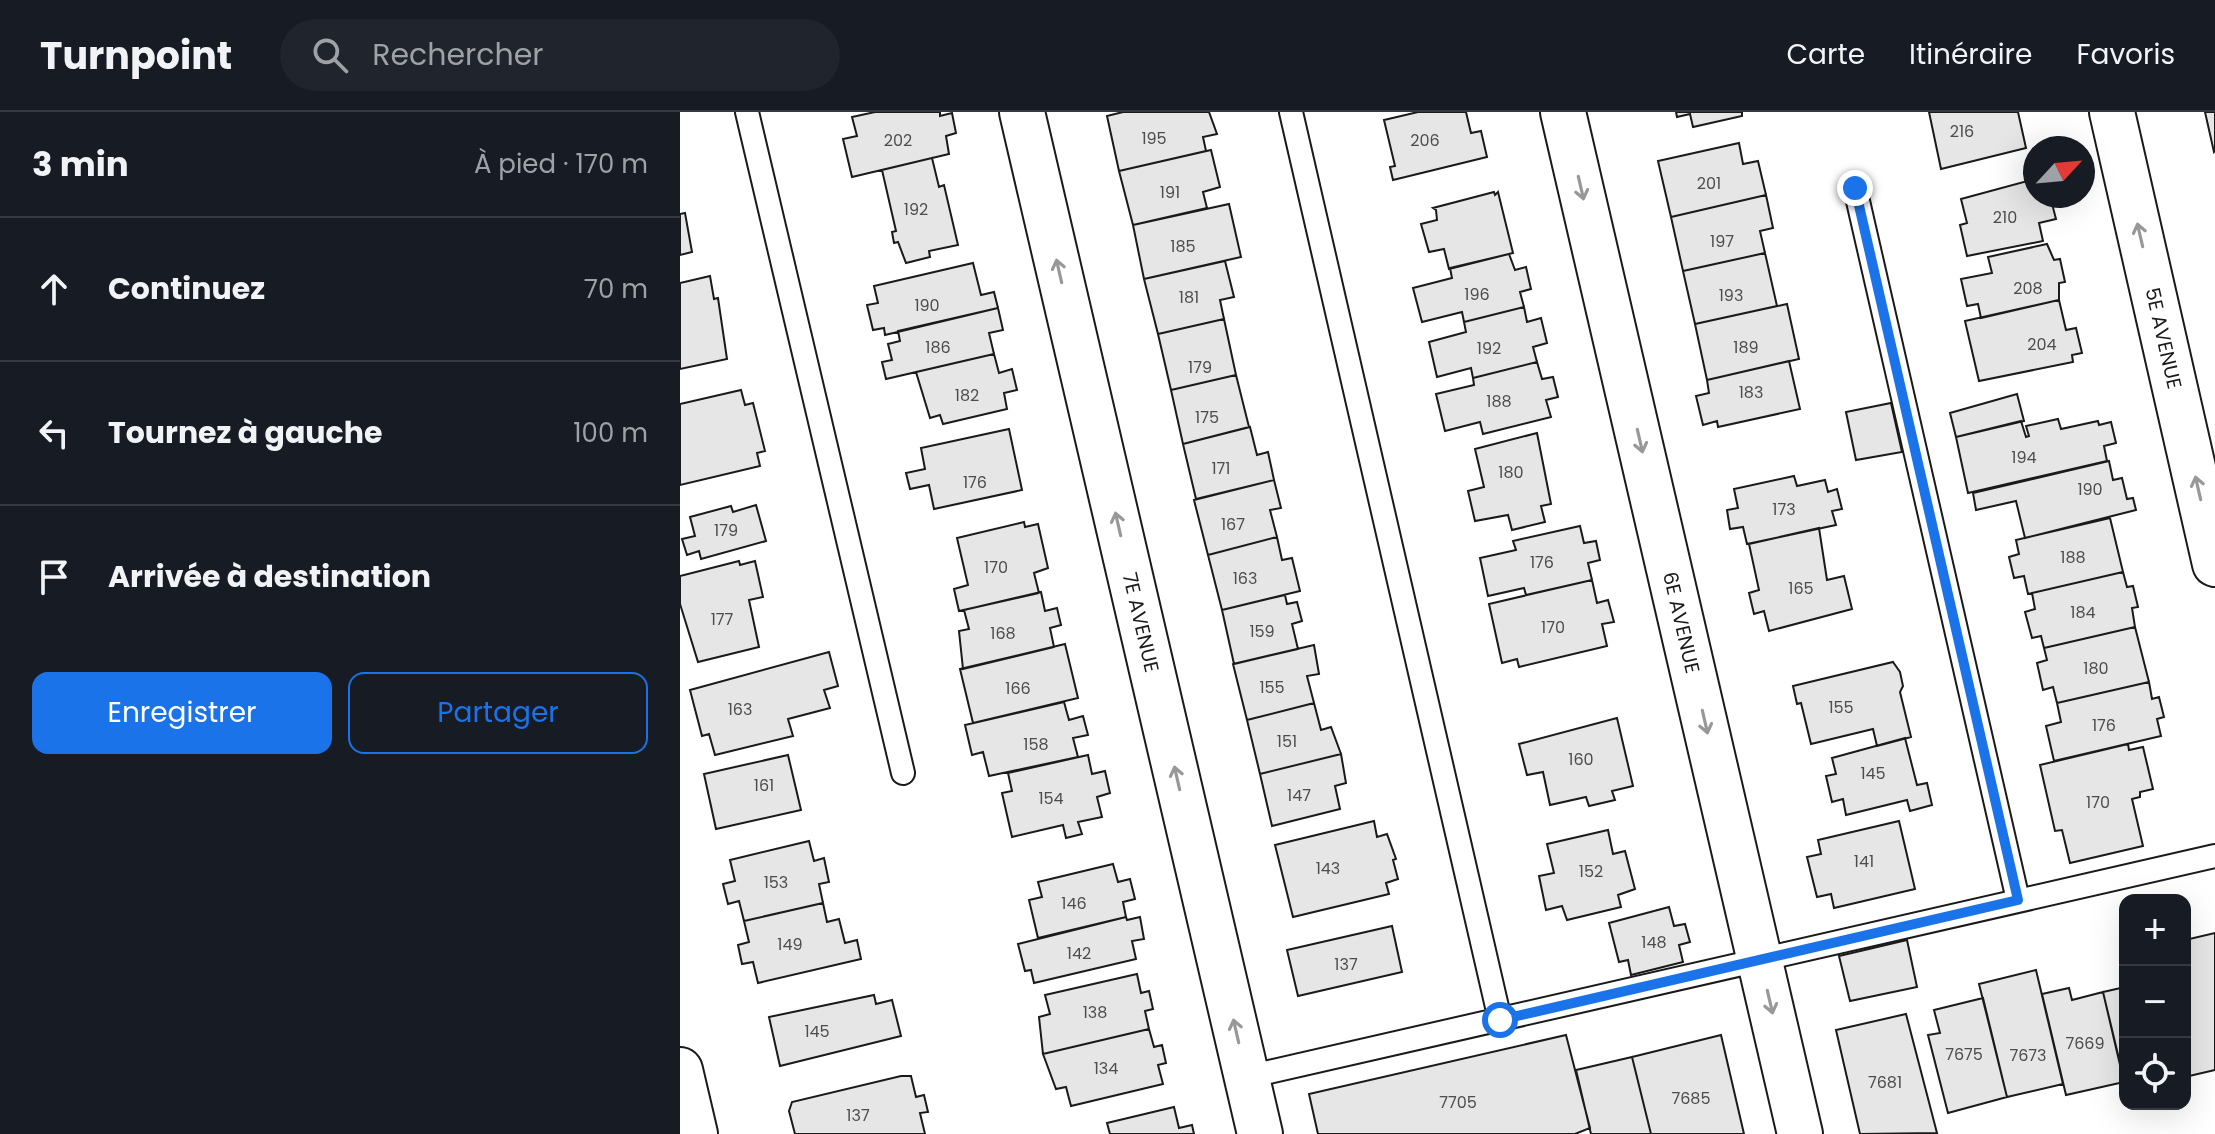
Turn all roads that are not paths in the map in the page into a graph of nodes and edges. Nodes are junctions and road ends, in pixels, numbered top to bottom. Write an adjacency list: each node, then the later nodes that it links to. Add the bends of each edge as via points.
1 (747, 112): 8 (lane)
2 (1022, 112): 14 (street, 7E AVENUE, one-way to 2)
3 (1291, 112): 12 (lane)
4 (1563, 112): 11 (street, 6E AVENUE, one-way to 11)
5 (2112, 112): 7 (street, 5E AVENUE, one-way to 5)
6 (1855, 188): 10 (lane)
7 (2215, 564)
8 (903, 773)
9 (2215, 856): 10 (lane)
10 (2018, 900): 11 (lane)
11 (1760, 961): 12 (lane); 17 (street, 6E AVENUE, one-way to 17)
12 (1500, 1020): 14 (lane)
13 (680, 1070): 15 (street)
14 (1247, 1077): 16 (street, 7E AVENUE)
15 (695, 1134)
16 (1260, 1134)
17 (1800, 1134)

